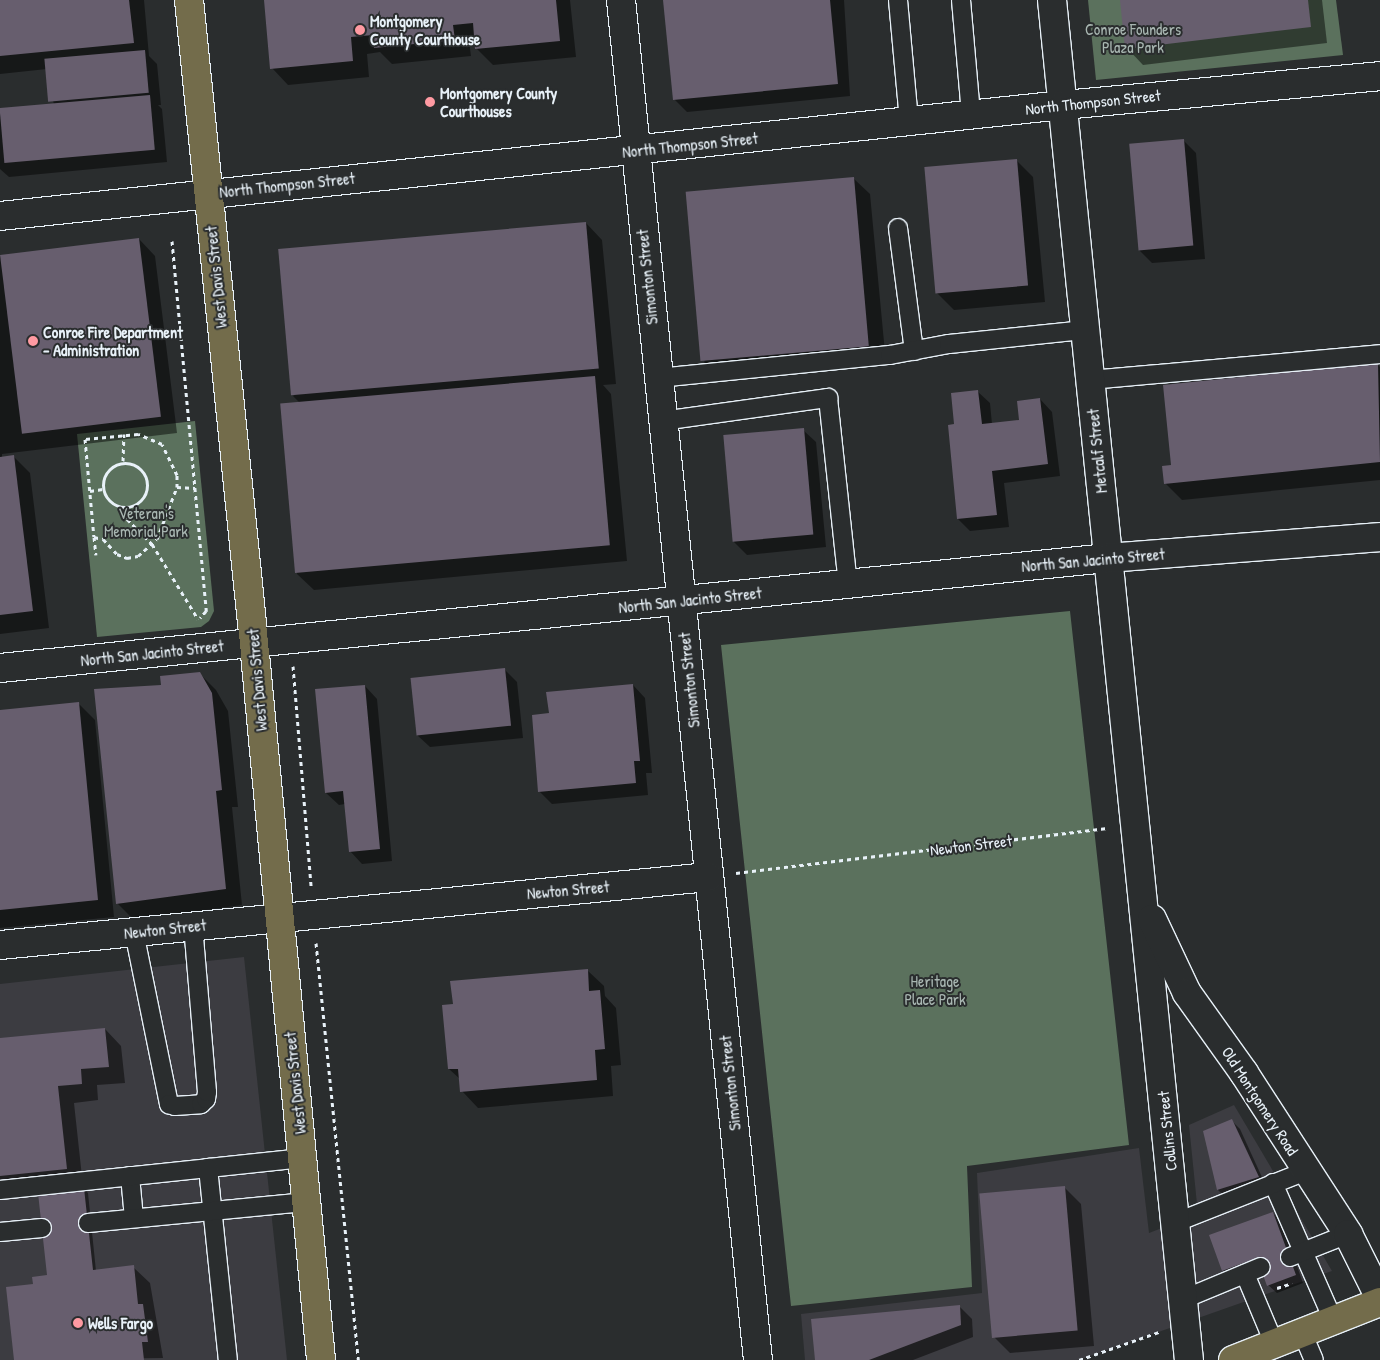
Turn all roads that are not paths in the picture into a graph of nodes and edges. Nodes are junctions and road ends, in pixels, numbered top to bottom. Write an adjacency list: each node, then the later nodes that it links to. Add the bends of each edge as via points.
1 (189, 0): 11 (main road, West Davis Street)
2 (621, 0): 10 (street, Simonton Street)
3 (898, 0): 9 (lane)
4 (961, 0): 8 (lane)
5 (1052, 0): 7 (street, Metcalf Street)
6 (1380, 76): 7 (street, North Thompson Street)
7 (1063, 105): 8 (street, North Thompson Street); 14 (street, Metcalf Street)
8 (971, 115): 9 (street, North Thompson Street)
9 (909, 121): 10 (street, North Thompson Street)
10 (635, 151): 11 (street, North Thompson Street); 17 (street, Simonton Street)
11 (207, 193): 12 (street, North Thompson Street); 24 (main road, West Davis Street)
12 (0, 216)
13 (898, 228): 15 (lane)
14 (1085, 330): 15 (lane); 18 (street, Metcalf Street)
15 (914, 351): 17 (lane)
16 (1380, 354): 18 (lane)
17 (658, 378): 19 (street, Simonton Street)
18 (1090, 380): 21 (street, Metcalf Street)
19 (662, 421): 22 (lane, via 828,398); 23 (street, Simonton Street)
20 (1380, 537): 21 (street, North San Jacinto Street)
21 (1108, 558): 22 (street, North San Jacinto Street); 27 (street, Metcalf Street)
22 (848, 584): 23 (street, North San Jacinto Street)
23 (680, 601): 24 (street, North San Jacinto Street); 26 (street, Simonton Street)
24 (254, 643): 25 (street, North San Jacinto Street); 28 (main road, West Davis Street)
25 (0, 668)
26 (709, 877): 28 (street, Newton Street); 55 (street, Simonton Street)
27 (1144, 902): 34 (street, Old Montgomery Road, via 1187,993 1244,1073); 41 (street, Collins Street)
28 (279, 918): 29 (street, Newton Street); 32 (main road, West Davis Street)
29 (193, 927): 30 (street, Newton Street); 30 (lane, via 207,1092 201,1104 169,1104)
30 (134, 932): 31 (street, Newton Street)
31 (0, 945)
32 (303, 1158): 33 (lane); 38 (main road, West Davis Street)
33 (208, 1168): 35 (lane); 39 (lane)
34 (1306, 1171): 36 (lane); 45 (street, Old Montgomery Road)
35 (130, 1176): 37 (lane); 40 (lane)
36 (1273, 1183): 41 (lane); 46 (lane)
37 (0, 1190)
38 (307, 1202): 39 (lane); 54 (main road, West Davis Street)
39 (213, 1210): 40 (lane); 53 (lane)
40 (134, 1218): 42 (lane)
41 (1177, 1222): 48 (street, Collins Street)
42 (88, 1223)
43 (42, 1228): 44 (lane)
44 (0, 1232)
45 (1348, 1234): 46 (lane); 47 (street, Old Montgomery Road)
46 (1296, 1254): 50 (lane)
47 (1380, 1298)
48 (1184, 1299): 52 (lane, via 1253,1271); 56 (street, Collins Street)
49 (1380, 1302): 50 (main road)
50 (1333, 1320): 51 (main road)
51 (1302, 1332): 52 (main road); 58 (lane)
52 (1274, 1343): 57 (main road)
53 (228, 1360)
54 (321, 1360)
55 (758, 1360)
56 (1189, 1360)
57 (1233, 1360)
58 (1314, 1360)

